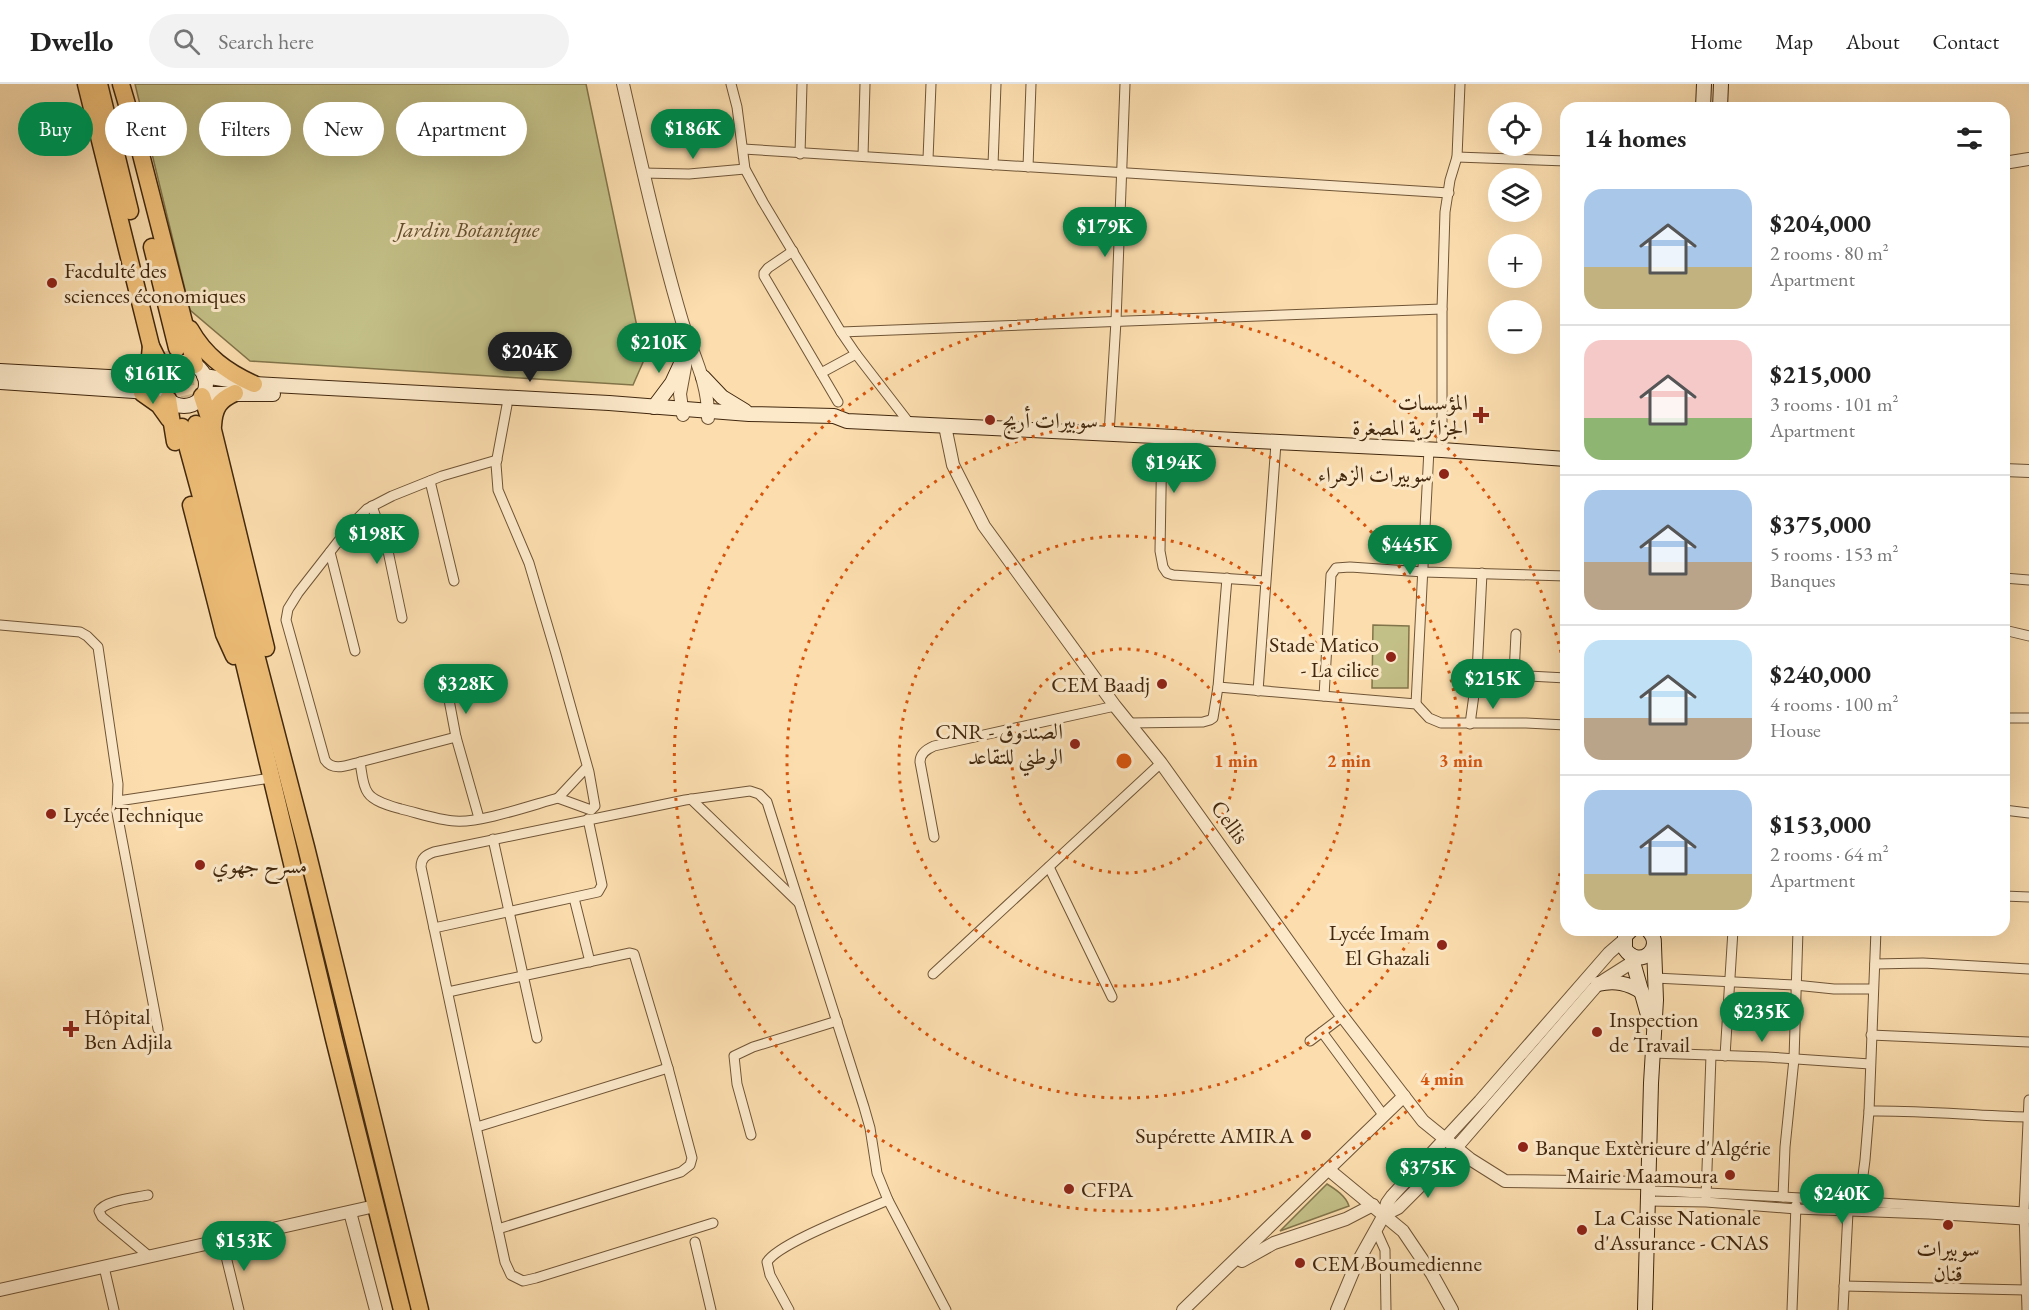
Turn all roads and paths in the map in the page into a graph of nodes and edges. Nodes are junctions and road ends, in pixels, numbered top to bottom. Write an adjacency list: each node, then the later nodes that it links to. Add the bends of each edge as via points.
1 (87, 84): 40 (highway)
2 (99, 84): 40 (highway)
3 (113, 84): 40 (highway)
4 (121, 84): 36 (highway)
5 (623, 84): 32 (street)
6 (731, 84): 18 (street)
7 (802, 84): 20 (street)
8 (866, 84): 22 (street)
9 (931, 84): 24 (street)
10 (996, 84): 28 (street)
11 (1031, 84): 29 (street)
12 (1125, 84): 31 (street)
13 (1460, 84): 23 (street)
14 (1704, 84): 16 (main road)
15 (1721, 84): 17 (main road)
16 (1703, 102)
17 (1720, 102)
18 (743, 149): 20 (street); 30 (street)
19 (2029, 151): 21 (street)
20 (800, 154): 22 (street)
21 (2010, 154)
22 (863, 156): 24 (street)
23 (1456, 157): 26 (street); 33 (street)
24 (928, 159): 28 (street)
25 (2029, 159): 27 (street)
26 (1560, 161)
27 (2010, 162)
28 (993, 165): 29 (street)
29 (1028, 167): 31 (street)
30 (745, 169): 32 (street); 34 (street)
31 (1123, 172): 33 (street); 38 (street)
32 (643, 173): 37 (street)
33 (1449, 193): 35 (street)
34 (793, 251): 39 (street); 45 (street, via 768,268 764,276)
35 (1442, 309): 38 (street); 67 (street)
36 (181, 314): 44 (highway); 48 (highway, via 207,353 235,376)
37 (682, 321): 41 (street); 46 (street)
38 (1116, 321): 39 (street); 64 (street)
39 (841, 332): 42 (street)
40 (164, 349): 49 (highway, via 148,366); 50 (highway)
41 (685, 354): 55 (main road, via 672,383); 56 (street, via 680,390)
42 (856, 354): 45 (street); 60 (street)
43 (0, 371): 49 (main road)
44 (200, 371): 48 (main road); 50 (main road, via 190,363 173,365); 52 (main road, via 206,385)
45 (821, 373): 53 (street)
46 (703, 377): 57 (street); 58 (main road, via 722,397)
47 (0, 382): 49 (main road)
48 (254, 384): 55 (main road)
49 (141, 386): 50 (main road); 61 (highway)
50 (165, 387): 52 (main road, via 173,403 186,406); 61 (highway)
51 (235, 393): 52 (main road); 54 (main road); 63 (highway, via 219,404)
52 (203, 395): 63 (highway)
53 (838, 402)
54 (507, 405): 56 (main road); 69 (street)
55 (654, 406): 56 (main road)
56 (683, 412): 57 (main road)
57 (708, 414): 58 (main road); 59 (main road, via 834,424)
58 (749, 414): 59 (main road, via 834,416)
59 (846, 421): 60 (main road)
60 (910, 424): 62 (main road)
61 (183, 425): 98 (highway); 108 (highway)
62 (945, 426): 64 (main road); 97 (street, Cellis, via 953,465 984,526)
63 (213, 430): 98 (highway, via 268,658)
64 (1109, 434): 65 (main road)
65 (1162, 436): 66 (main road); 78 (street, via 1163,567 1167,573 1180,577)
66 (1276, 442): 67 (main road); 82 (street)
67 (1436, 449): 68 (main road); 75 (street)
68 (1560, 459)
69 (497, 460): 72 (street); 107 (street, via 498,490 529,563)
70 (2010, 470): 71 (street)
71 (2029, 471)
72 (430, 481): 73 (street); 81 (street)
73 (372, 506): 74 (street, via 360,514); 83 (street)
74 (330, 552): 88 (street); 105 (street, via 292,602 286,620 325,760 334,767)
75 (1424, 572): 76 (street); 94 (street, via 1339,566 1333,571); 96 (street)
76 (1482, 573): 77 (street); 89 (street)
77 (1560, 576)
78 (1227, 578): 82 (street); 92 (street)
79 (2010, 578): 80 (street)
80 (2029, 580)
81 (454, 581)
82 (1265, 581): 93 (street)
83 (402, 618)
84 (0, 625): 111 (street, via 80,632 98,647)
85 (2010, 631): 87 (street)
86 (1516, 634): 90 (street)
87 (2029, 636)
88 (355, 651)
89 (1477, 673): 90 (street); 102 (street)
90 (1514, 674): 91 (street)
91 (1560, 678)
92 (1218, 687): 93 (street); 101 (street, via 1210,720)
93 (1258, 691): 94 (street)
94 (1324, 696): 96 (street)
95 (449, 700): 104 (street)
96 (1416, 704): 102 (street, via 1434,721)
97 (1115, 706): 101 (street, Cellis); 116 (street, via 926,750 920,762)
98 (272, 717): 201 (highway)
99 (2010, 718): 100 (street)
100 (2029, 718)
101 (1130, 723): 106 (street, Cellis)
102 (1470, 724): 103 (street)
103 (1560, 725)
104 (456, 737): 105 (street); 114 (street)
105 (360, 762): 114 (street, via 368,794 374,799 436,818)
106 (1161, 763): 118 (street); 145 (street, Cellis)
107 (587, 768): 109 (street); 109 (street, via 594,794 593,809)
108 (271, 778): 111 (street); 178 (highway)
109 (558, 798): 114 (street)
110 (691, 799): 115 (street); 122 (street); 122 (street, via 750,791 764,797)
111 (118, 801): 147 (street, via 117,813)
112 (2010, 811): 113 (street)
113 (2029, 813)
114 (479, 818)
115 (588, 819): 117 (street); 121 (street, via 602,885 598,892)
116 (934, 837)
117 (493, 839): 123 (street); 124 (street, via 427,854 422,860)
118 (1049, 867): 135 (street); 144 (street)
119 (2010, 896): 120 (street)
120 (2029, 897)
121 (574, 898): 123 (street); 132 (street)
122 (801, 905): 146 (street)
123 (510, 912): 124 (street); 136 (street)
124 (434, 928): 142 (street)
125 (1625, 936): 168 (street)
126 (1627, 936): 131 (main road, via 1625,948)
127 (1652, 936): 131 (main road, via 1649,954); 137 (main road)
128 (1733, 936): 138 (street)
129 (1798, 936): 140 (street)
130 (1876, 936): 133 (street)
131 (1635, 958): 139 (street); 143 (main road)
132 (590, 962): 136 (street); 159 (street, via 634,954)
133 (1875, 964): 134 (street); 141 (street)
134 (2029, 969)
135 (933, 974)
136 (525, 976): 142 (street); 151 (street)
137 (1655, 978): 138 (street); 150 (main road)
138 (1731, 982): 140 (street); 156 (street)
139 (1598, 984): 143 (main road, via 1617,982); 169 (street)
140 (1795, 985): 141 (street); 157 (street)
141 (1873, 989): 149 (street)
142 (448, 992): 165 (street)
143 (1642, 992): 150 (main road)
144 (1112, 997)
145 (1343, 1016): 148 (street); 160 (street, Cellis)
146 (837, 1021): 167 (street, via 734,1056 736,1084); 176 (street, via 870,1128 877,1173)
147 (158, 1029)
148 (1322, 1032): 152 (street); 163 (street)
149 (1871, 1035): 153 (street); 158 (street)
150 (1654, 1036): 154 (main road)
151 (537, 1038)
152 (1310, 1041)
153 (2029, 1042)
154 (1652, 1053): 155 (street); 171 (main road)
155 (1711, 1055): 156 (street); 175 (street)
156 (1725, 1056): 157 (street)
157 (1794, 1059): 158 (street); 173 (street)
158 (1870, 1064): 162 (street)
159 (668, 1068): 165 (street); 187 (street, via 692,1158 688,1168)
160 (1404, 1096): 163 (street); 168 (street, Cellis, via 1423,1121)
161 (2029, 1100): 164 (street)
162 (1869, 1111): 164 (street); 177 (street)
163 (1384, 1116): 170 (street)
164 (2028, 1117): 166 (street)
165 (477, 1127): 187 (street)
166 (2028, 1134): 185 (street)
167 (751, 1135)
168 (1445, 1139): 169 (street, Cellis); 184 (street, via 1392,1196)
169 (1456, 1147): 171 (street, Cellis, via 1504,1181); 184 (street, via 1398,1208)
170 (1329, 1170): 179 (street); 193 (street)
171 (1648, 1191): 175 (street); 209 (main road)
172 (148, 1195): 191 (street, via 110,1203 99,1211)
173 (1783, 1197): 174 (street); 175 (street)
174 (1796, 1197): 177 (street); 180 (street)
175 (1706, 1198): 180 (street)
176 (888, 1200): 203 (street, via 783,1247 770,1257 770,1275); 204 (street)
177 (1859, 1201): 183 (street); 185 (street)
178 (375, 1206): 181 (street); 200 (highway)
179 (1373, 1206): 184 (street); 193 (street, via 1274,1243)
180 (1796, 1209): 182 (street); 210 (street)
181 (350, 1212): 189 (street); 199 (street)
182 (1848, 1212): 183 (street); 194 (street)
183 (1858, 1212): 185 (street)
184 (1384, 1215): 188 (street); 208 (street, via 1403,1231)
185 (2026, 1216): 196 (street)
186 (713, 1223): 187 (street, via 524,1281 515,1279 507,1270)
187 (498, 1229)
188 (1376, 1230): 206 (street); 207 (street, via 1386,1250)
189 (222, 1240): 191 (street); 198 (street)
190 (694, 1242): 202 (street)
191 (150, 1257): 192 (street)
192 (104, 1267): 195 (street); 197 (street)
193 (1216, 1279): 205 (street)
194 (1844, 1286): 196 (street); 211 (street)
195 (0, 1290)
196 (2026, 1290): 212 (street)
197 (114, 1310)
198 (238, 1310)
199 (376, 1310)
200 (402, 1310)
201 (420, 1310)
202 (711, 1310)
203 (789, 1310)
204 (946, 1310)
205 (1183, 1310)
206 (1337, 1310)
207 (1386, 1310)
208 (1452, 1310)
209 (1645, 1310)
210 (1792, 1310)
211 (1843, 1310)
212 (2027, 1310)

